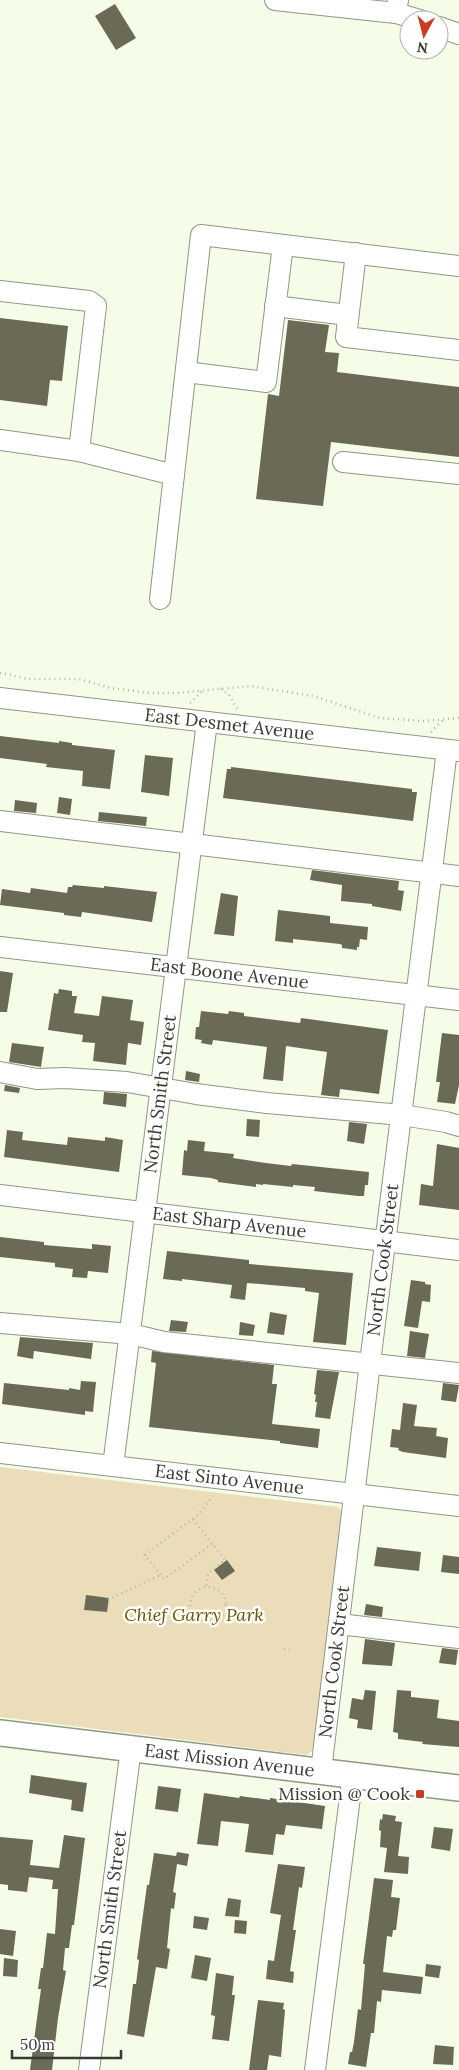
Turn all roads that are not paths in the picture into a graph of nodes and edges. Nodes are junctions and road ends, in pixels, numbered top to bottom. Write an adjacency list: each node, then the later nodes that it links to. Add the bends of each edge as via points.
1 (288, 1): 2 (street)
2 (397, 7)
3 (283, 245): 4 (street); 7 (street); 10 (street, via 201,235)
4 (356, 254): 5 (street); 8 (street)
5 (459, 266)
6 (0, 291): 12 (street, via 89,301 96,306)
7 (275, 306): 8 (street); 10 (street, via 266,382)
8 (348, 315): 9 (street, via 346,337)
9 (459, 350)
10 (186, 372): 14 (street)
11 (0, 440): 12 (street)
12 (79, 451): 14 (street)
13 (343, 462): 15 (street)
14 (174, 474): 16 (street)
15 (459, 474)
16 (160, 599)
17 (0, 698): 18 (street, East Desmet Avenue)
18 (206, 722): 19 (street, East Desmet Avenue); 21 (street, North Smith Street)
19 (453, 751): 22 (street, North Cook Street)
20 (0, 821): 21 (street)
21 (190, 844): 22 (street); 25 (street, North Smith Street)
22 (432, 873): 23 (street); 26 (street, North Cook Street)
23 (459, 876)
24 (0, 947): 25 (street, East Boone Avenue)
25 (174, 967): 26 (street, East Boone Avenue); 29 (street, North Smith Street)
26 (416, 995): 27 (street, East Boone Avenue); 30 (street, North Cook Street)
27 (459, 1000)
28 (0, 1072): 29 (street, via 37,1079 96,1079)
29 (160, 1088): 30 (street, via 277,1104); 33 (street, North Smith Street)
30 (402, 1115): 31 (street); 34 (street, North Cook Street)
31 (459, 1126)
32 (0, 1196): 33 (street, East Sharp Avenue)
33 (145, 1212): 34 (street, East Sharp Avenue); 37 (street, North Smith Street)
34 (386, 1241): 35 (street, East Sharp Avenue); 38 (street, North Cook Street)
35 (459, 1250)
36 (0, 1323): 37 (street)
37 (131, 1334): 38 (street, via 164,1342); 41 (street, North Smith Street)
38 (370, 1363): 39 (street); 42 (street, North Cook Street)
39 (459, 1373)
40 (0, 1453): 41 (street, East Sinto Avenue)
41 (113, 1466): 42 (street, East Sinto Avenue)
42 (355, 1494): 43 (street, East Sinto Avenue); 44 (street, North Cook Street)
43 (459, 1506)
44 (339, 1624): 45 (street); 48 (street, North Cook Street)
45 (459, 1638)
46 (0, 1732): 47 (main road, East Mission Avenue)
47 (131, 1748): 48 (main road, East Mission Avenue); 51 (street, North Smith Street)
48 (321, 1771): 49 (main road, East Mission Avenue)
49 (353, 1774): 50 (main road, East Mission Avenue); 52 (street)
50 (459, 1788)
51 (89, 2070)
52 (315, 2070)

